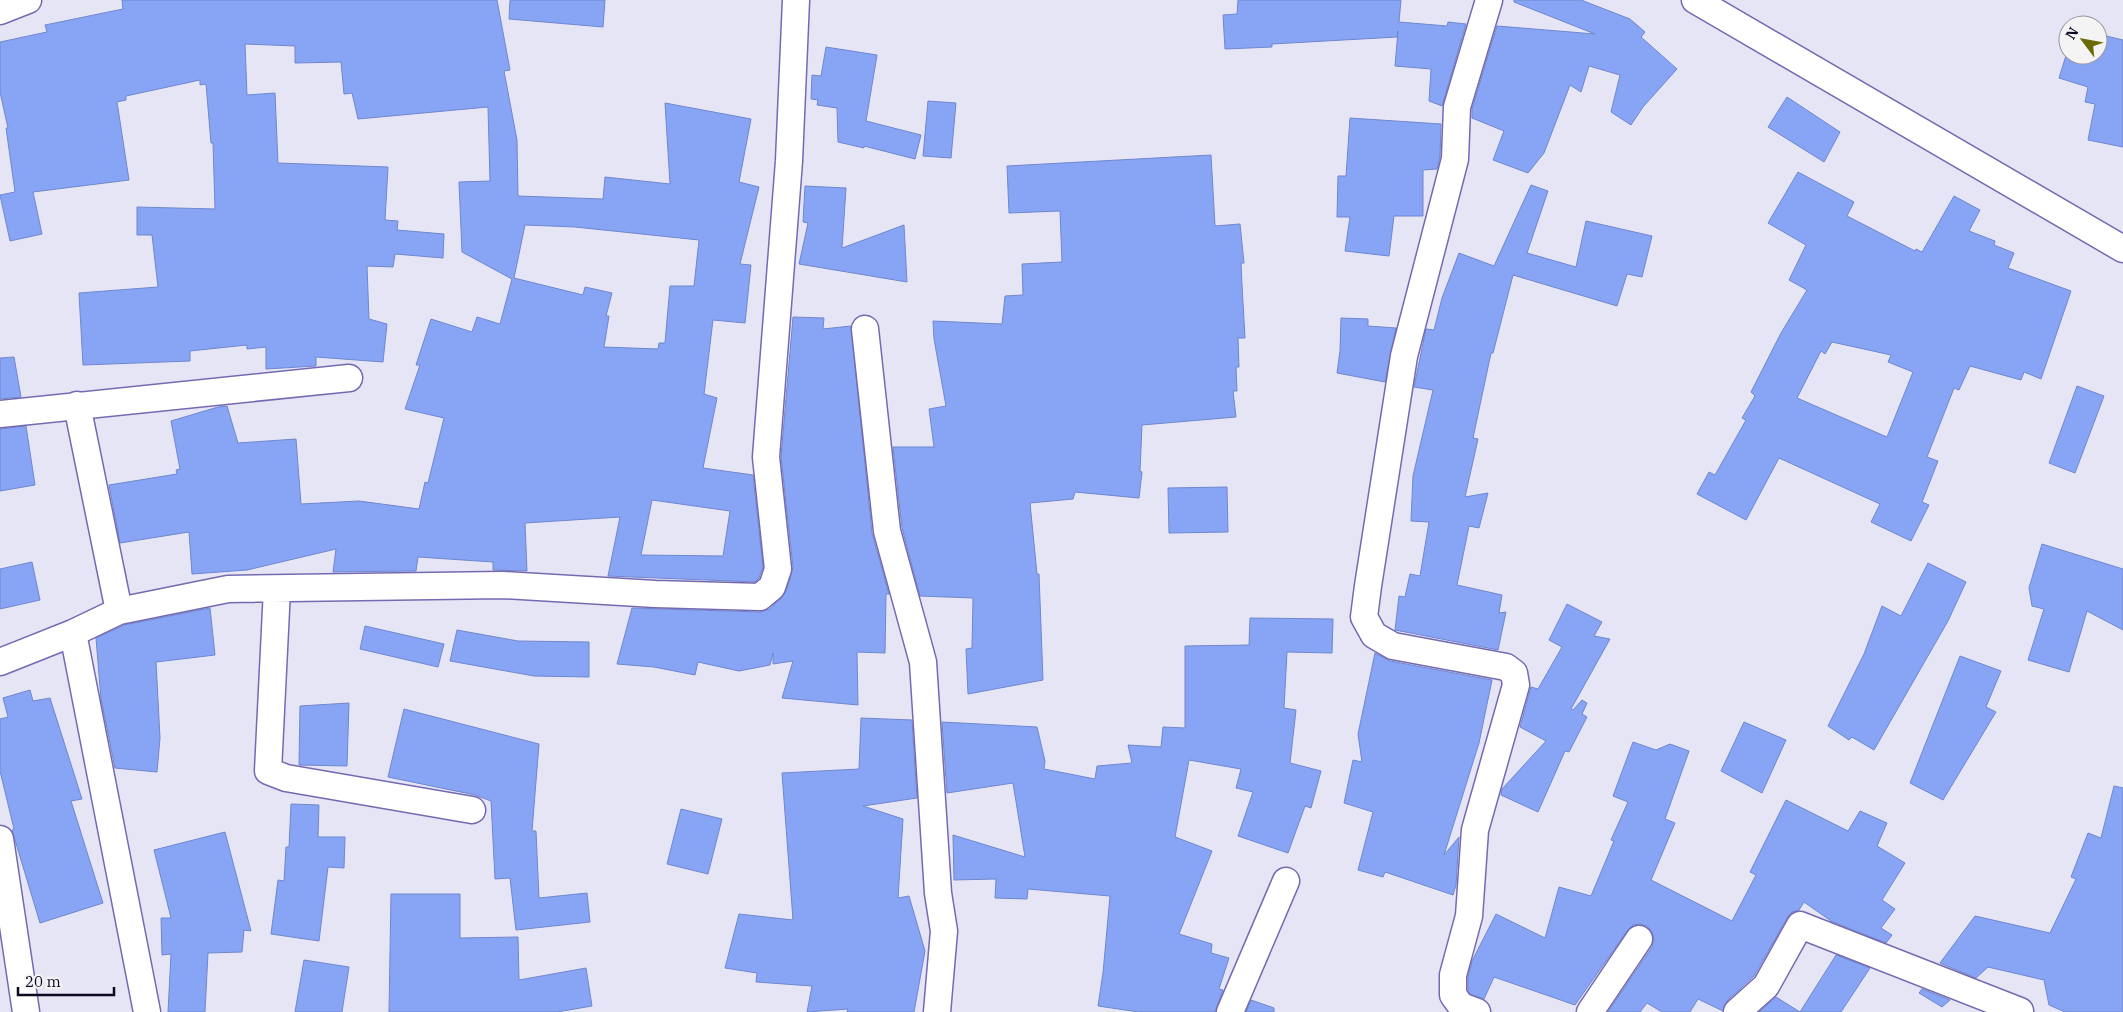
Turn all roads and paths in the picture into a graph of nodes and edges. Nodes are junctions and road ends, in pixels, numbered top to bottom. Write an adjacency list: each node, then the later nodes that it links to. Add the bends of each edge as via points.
1 (28, 0): 5 (street)
2 (796, 0): 11 (street, via 789,162 766,457 778,569 772,587 760,597 503,585)
3 (1489, 0): 23 (street, via 1457,106 1454,158 1404,356 1364,618 1374,635 1393,646 1506,667 1514,672 1516,686 1475,830 1469,916 1453,975 1453,995 1461,1006)
4 (1695, 0): 6 (street)
5 (0, 11)
6 (2123, 250)
7 (866, 329): 21 (street, via 887,531 923,662 938,893 944,931)
8 (349, 378): 9 (street)
9 (77, 405): 10 (street); 12 (street)
10 (0, 414)
11 (276, 589): 12 (street, via 228,589); 15 (street, via 268,771 286,778)
12 (119, 611): 13 (street)
13 (73, 633): 14 (street); 20 (street)
14 (0, 662)
15 (472, 810)
16 (0, 839): 19 (street)
17 (1286, 881): 22 (street)
18 (1639, 939): 24 (street)
19 (26, 1012)
20 (147, 1012)
21 (937, 1012)
22 (1230, 1012)
23 (1477, 1012)
24 (1590, 1012)
25 (1736, 1012): 26 (street, via 1766,986 1800,925)
26 (2019, 1012)

